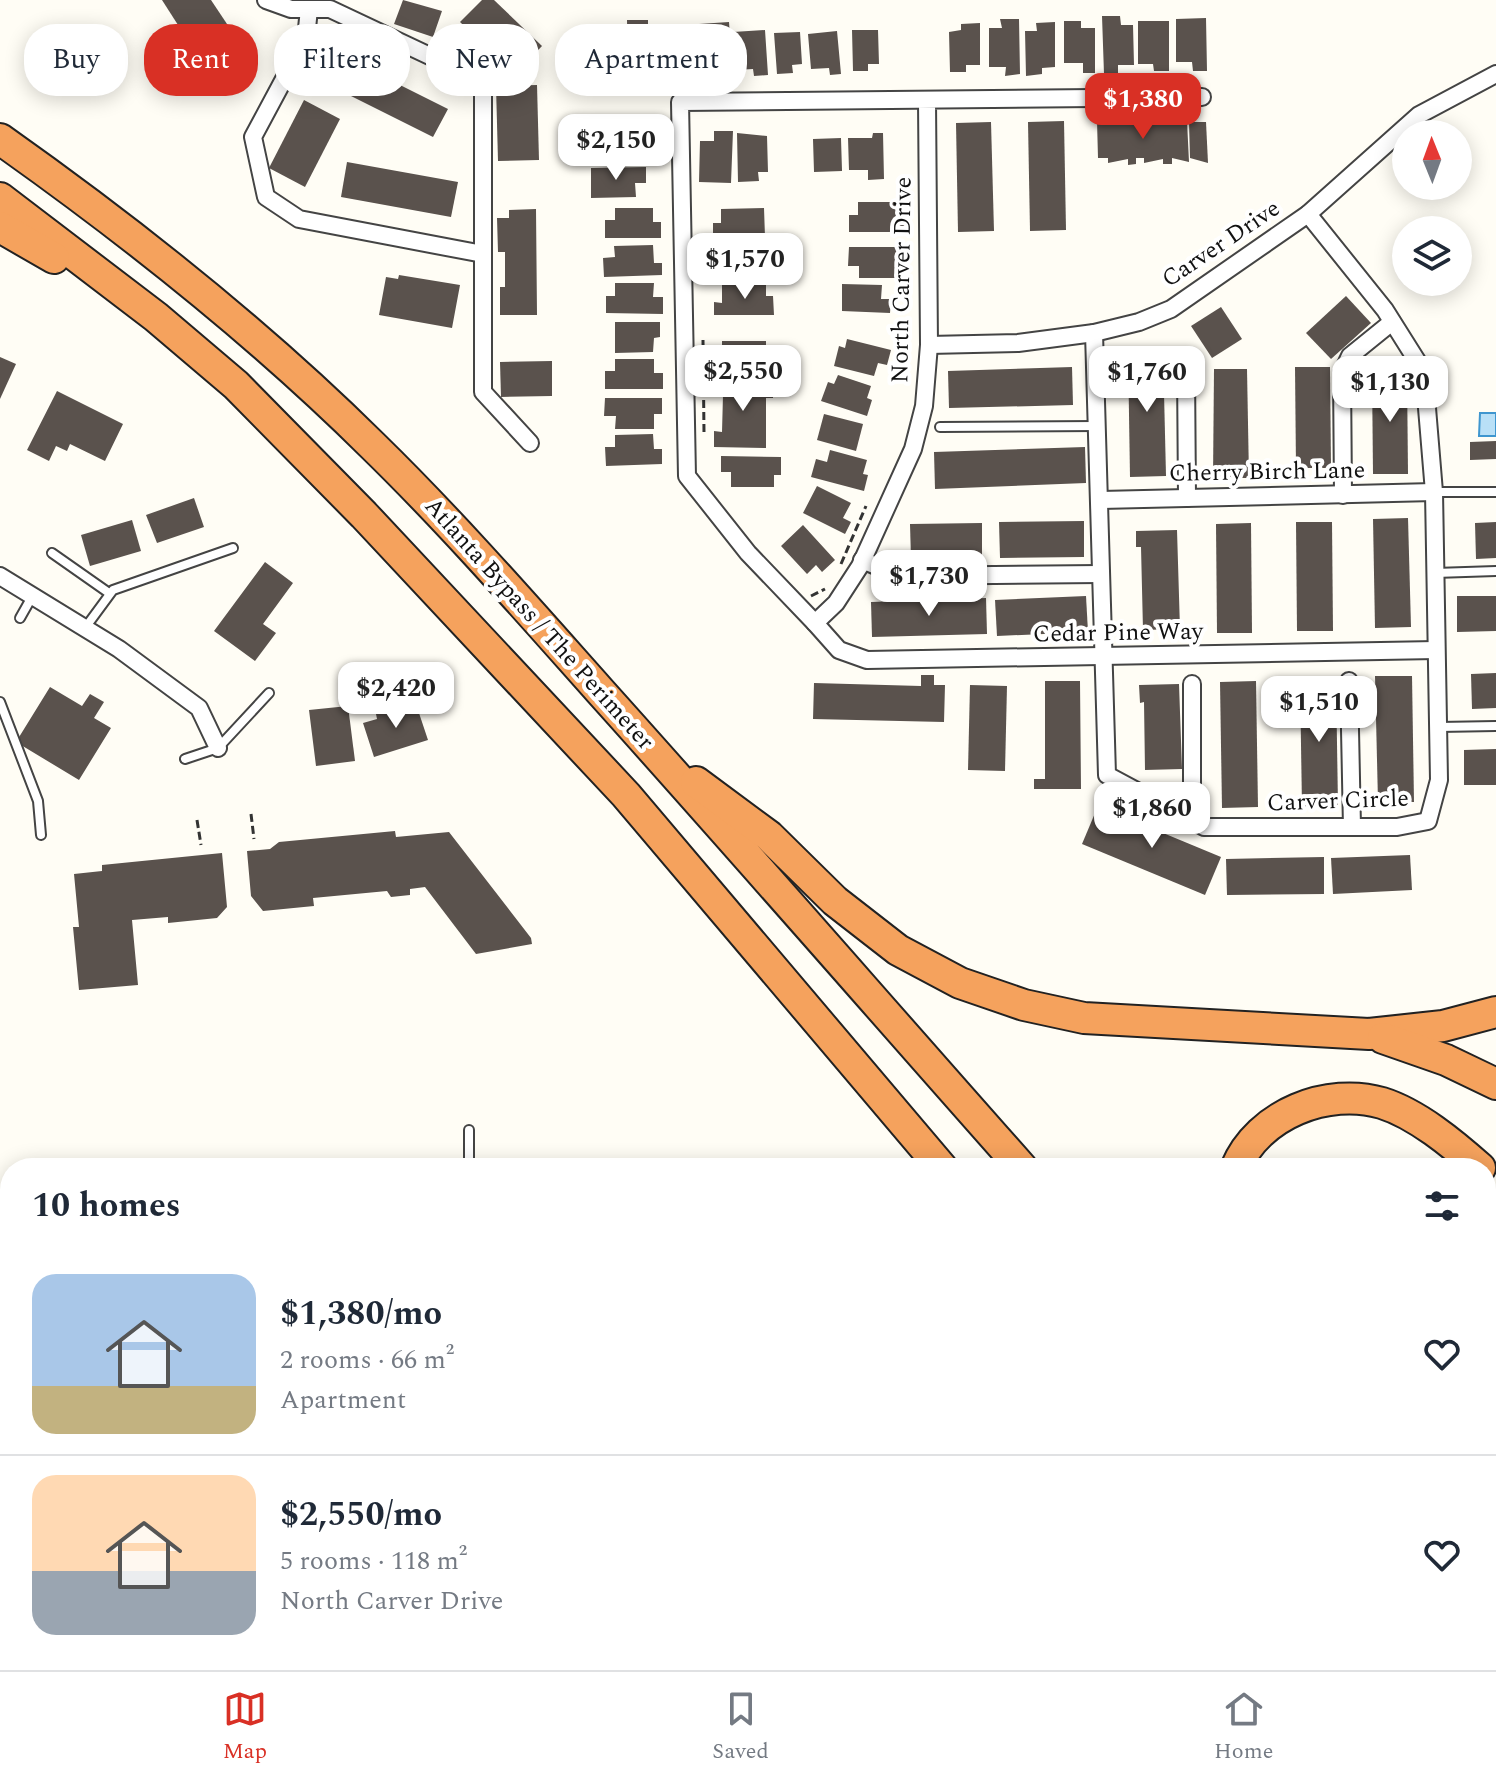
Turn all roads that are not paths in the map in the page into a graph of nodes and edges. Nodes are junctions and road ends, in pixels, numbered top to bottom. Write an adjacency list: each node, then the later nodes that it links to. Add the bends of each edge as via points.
1 (266, 0): 2 (street)
2 (309, 9): 10 (street, via 330,9 470,75 483,91); 10 (street, via 306,38 253,137 266,197 299,219)
3 (1496, 74): 8 (street, Carver Drive, via 1419,115)
4 (1202, 97): 5 (street)
5 (927, 101): 14 (street, North Carver Drive); 34 (street, via 680,102 687,476 748,553)
6 (0, 139): 45 (highway, Atlanta Bypass / The Perimeter, via 93,205 239,323 371,443)
7 (0, 198): 11 (highway, Atlanta Bypass / The Perimeter)
8 (1308, 214): 12 (street, Carver Circle); 13 (street, Carver Drive, via 1171,309)
9 (0, 227): 11 (highway)
10 (483, 254): 18 (street, via 483,392)
11 (156, 317): 55 (highway, Atlanta Bypass / The Perimeter, via 236,385 364,515 626,795)
12 (1392, 322): 19 (street, Carver Circle, via 1424,372); 21 (street, via 1350,356 1342,373)
13 (1094, 333): 14 (street, Carver Drive, via 1018,343); 16 (street, Carver Circle)
14 (929, 345): 26 (street, North Carver Drive, via 924,406 913,449)
15 (1186, 369): 22 (street)
16 (1099, 425): 17 (lane); 23 (street, Carver Circle)
17 (940, 427)
18 (530, 443)
19 (1434, 492): 20 (lane); 21 (street, Cherry Birch Lane); 28 (street, Carver Circle)
20 (1496, 492)
21 (1343, 495): 22 (street, Cherry Birch Lane)
22 (1187, 498): 23 (street, Cherry Birch Lane)
23 (1101, 500): 29 (street, Carver Circle)
24 (233, 548): 31 (lane)
25 (52, 553): 31 (lane)
26 (862, 560): 29 (street, via 886,572 926,578); 34 (street, North Carver Drive, via 836,603)
27 (1496, 571): 28 (lane)
28 (1435, 573): 36 (street, Carver Circle)
29 (1101, 574): 37 (street, Carver Circle)
30 (0, 576): 32 (street)
31 (109, 593): 35 (lane)
32 (33, 595): 33 (lane); 35 (street)
33 (20, 618)
34 (815, 623): 37 (street, Cedar Pine Way, via 839,650 867,660)
35 (85, 628): 44 (street, via 199,708)
36 (1436, 650): 37 (street, Cedar Pine Way); 43 (street, Carver Circle)
37 (1102, 658): 47 (street, Carver Circle, via 1107,775)
38 (1349, 681): 48 (street)
39 (1192, 684): 47 (street, via 1192,802)
40 (269, 693): 44 (lane)
41 (0, 702): 49 (lane, via 38,801)
42 (1496, 726): 43 (lane)
43 (1438, 727): 48 (street, Carver Circle, via 1439,780 1428,821)
44 (218, 748): 46 (lane)
45 (660, 758): 51 (highway, via 769,836 881,938 918,962 994,996 1084,1018); 56 (highway, Atlanta Bypass / The Perimeter)
46 (185, 759)
47 (1185, 818): 48 (street, Carver Circle, via 1204,827)
48 (1352, 827)
49 (41, 835)
50 (1496, 1012): 51 (highway, via 1443,1026)
51 (1369, 1034): 52 (highway, via 1446,1060)
52 (1496, 1084)
53 (469, 1130): 54 (lane)
54 (469, 1158)
55 (931, 1158)
56 (1013, 1158)
57 (1243, 1158): 58 (highway, via 1255,1139 1286,1114 1319,1102 1363,1099 1420,1123)
58 (1467, 1158)

